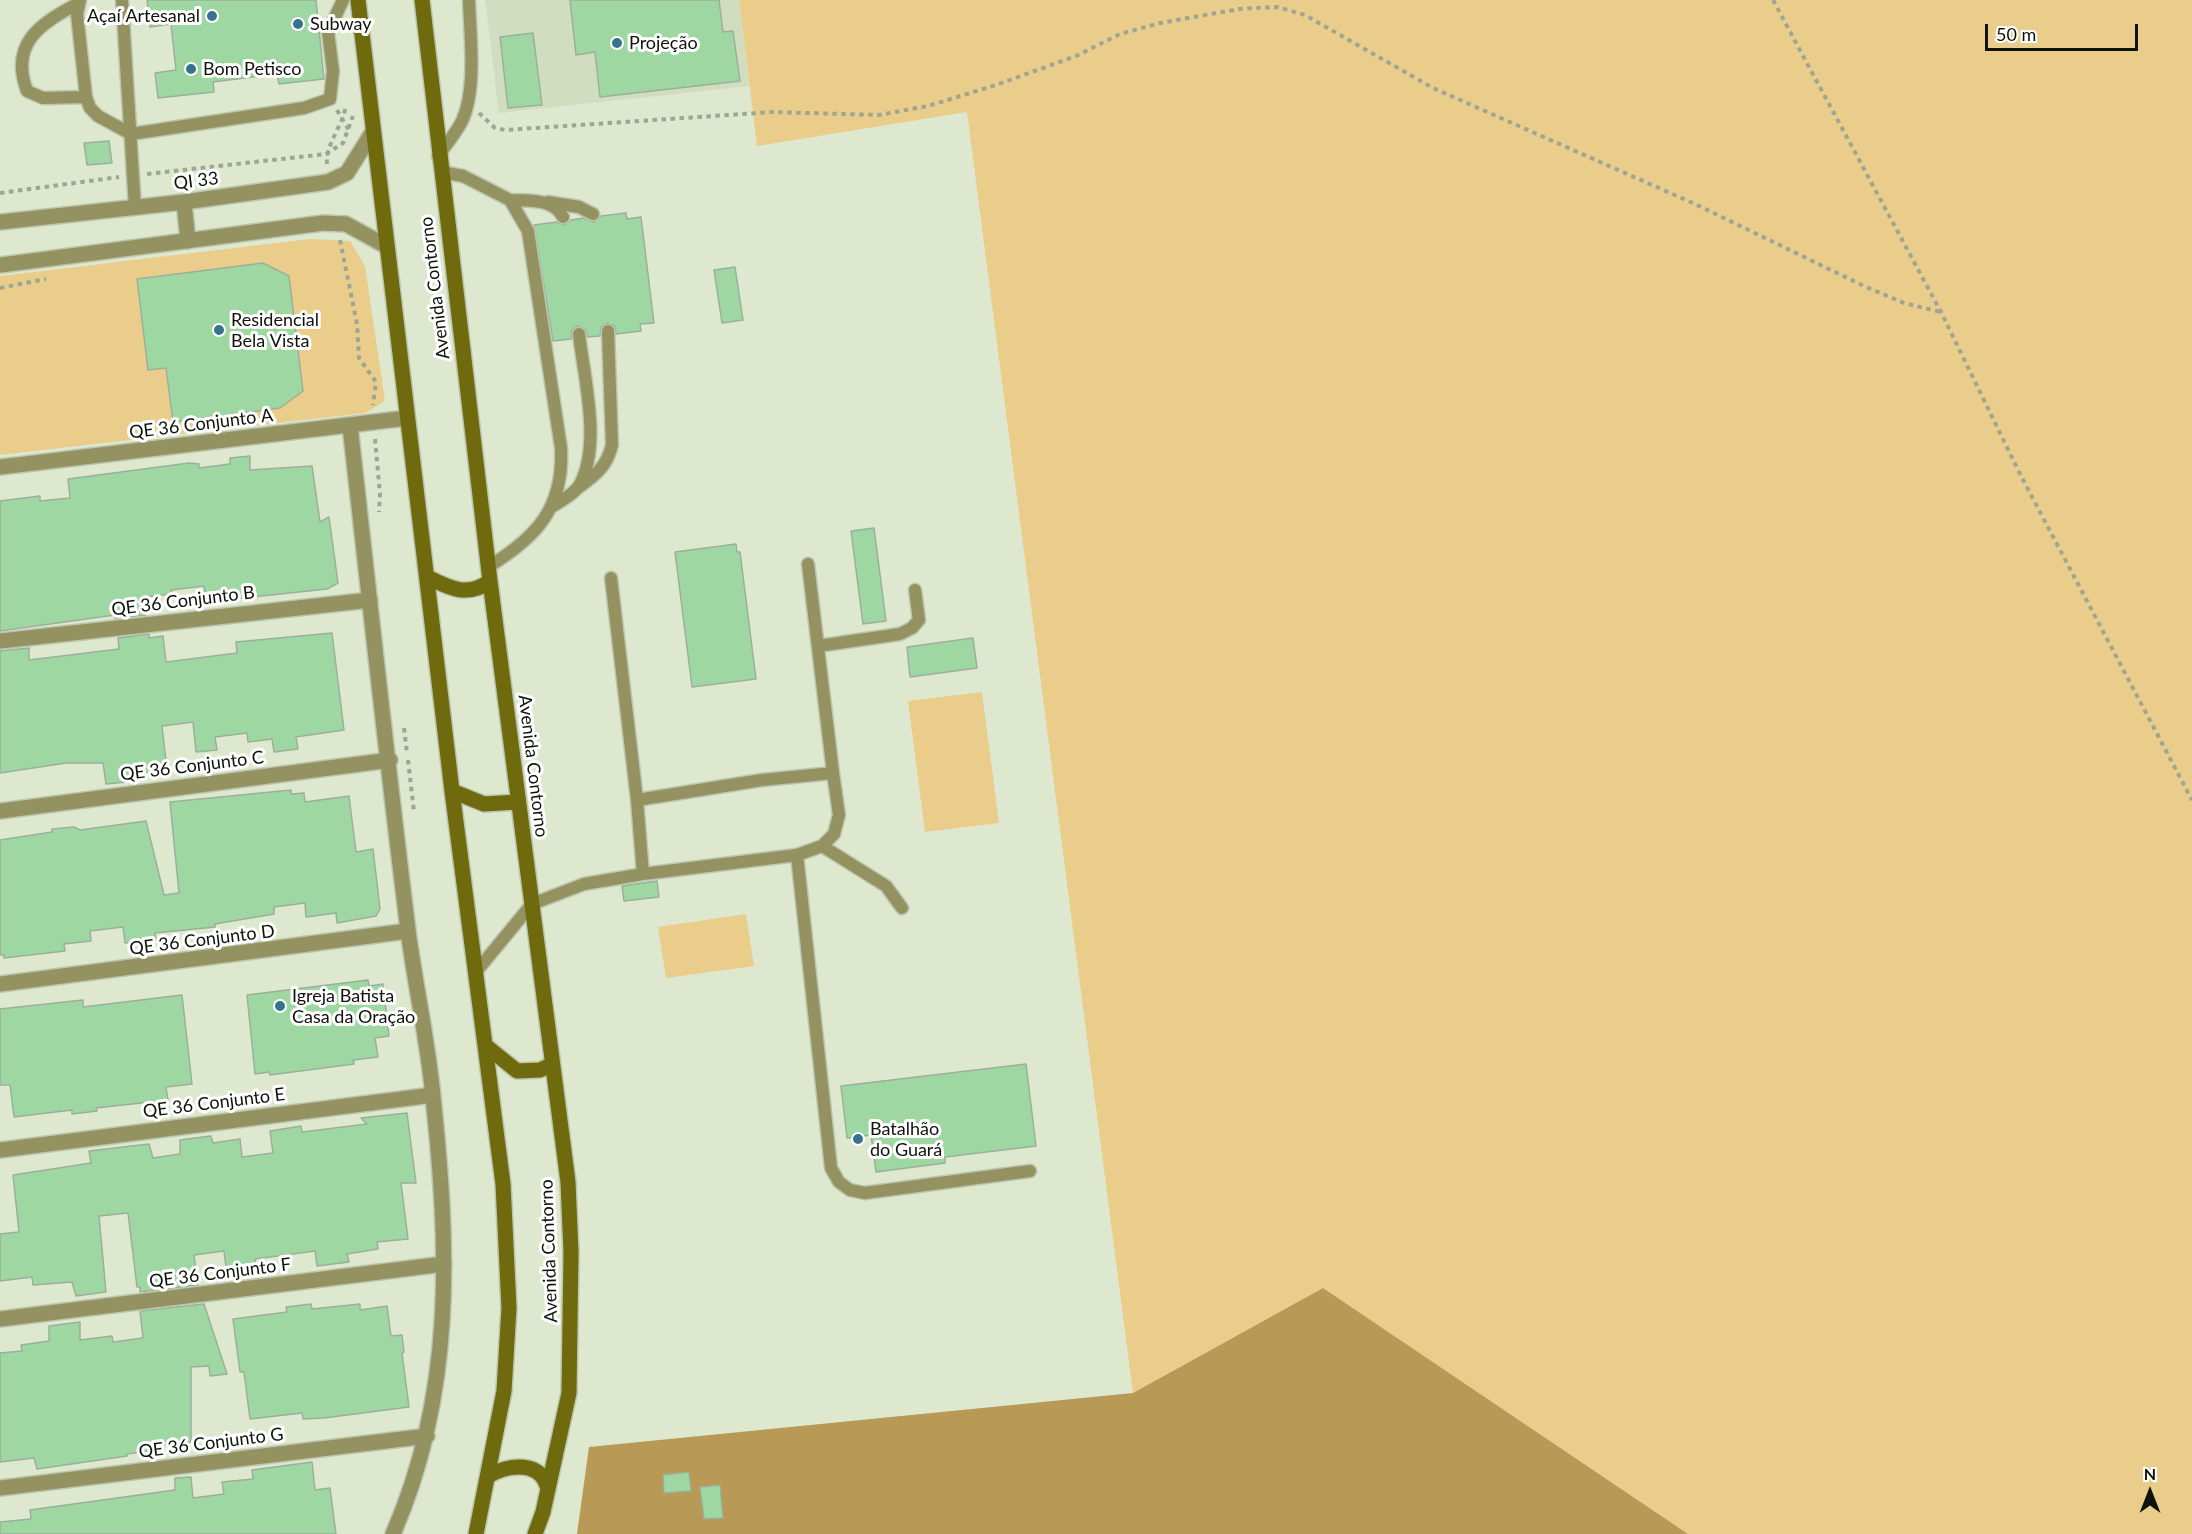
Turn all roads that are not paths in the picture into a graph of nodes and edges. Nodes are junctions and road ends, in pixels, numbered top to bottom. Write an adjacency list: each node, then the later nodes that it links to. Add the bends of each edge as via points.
1 (122, 0): 8 (lane)
2 (343, 0): 8 (lane, via 328,32 333,71 330,99 304,108)
3 (358, 0): 9 (main road)
4 (422, 0): 10 (main road, Avenida Contorno)
5 (469, 0): 10 (lane, via 468,95 463,120)
6 (80, 1): 7 (lane, via 78,24); 7 (lane, via 47,20 27,41 21,74 27,91 44,98)
7 (86, 97): 8 (lane, via 98,116)
8 (130, 134): 15 (lane)
9 (368, 140): 14 (street, QI 33, via 347,173 328,182); 20 (main road)
10 (438, 156): 11 (main road, Avenida Contorno)
11 (441, 172): 12 (lane, via 463,176); 30 (main road, Avenida Contorno)
12 (510, 200): 13 (lane); 28 (lane, via 523,220 532,247 558,424 561,483)
13 (544, 201): 16 (lane); 17 (lane, via 557,208)
14 (184, 202): 15 (street, QI 33); 19 (street)
15 (135, 208): 18 (street, QI 33)
16 (593, 214)
17 (563, 217)
18 (0, 222)
19 (188, 241): 20 (street, via 337,223 359,229); 21 (street)
20 (386, 246): 24 (main road)
21 (0, 265)
22 (608, 331): 27 (lane, via 612,445 609,459 599,472)
23 (579, 334): 27 (lane, via 591,439)
24 (407, 417): 25 (street, QE 36 Conjunto A); 31 (main road)
25 (350, 426): 26 (street, QE 36 Conjunto A); 34 (street)
26 (0, 467)
27 (578, 488): 28 (lane)
28 (553, 506): 30 (lane, via 532,535)
29 (808, 564): 36 (lane)
30 (489, 574): 31 (main road, via 482,587 465,591); 41 (main road, Avenida Contorno)
31 (427, 577): 39 (main road)
32 (611, 578): 40 (lane)
33 (915, 590): 36 (lane, via 919,620 912,628 900,634)
34 (370, 600): 35 (street, QE 36 Conjunto B); 37 (street)
35 (0, 641)
36 (818, 646): 38 (lane)
37 (390, 760): 42 (street, QE 36 Conjunto C); 48 (street)
38 (833, 773): 40 (lane); 43 (lane, via 839,815 834,834)
39 (452, 791): 41 (main road, via 484,804); 49 (main road)
40 (637, 800): 45 (lane)
41 (518, 802): 46 (main road, Avenida Contorno)
42 (0, 811)
43 (822, 846): 44 (lane); 47 (lane, via 886,886)
44 (796, 855): 45 (lane); 55 (lane, via 831,1168 839,1182 850,1190 882,1192)
45 (643, 874): 46 (lane, via 584,884)
46 (532, 904): 49 (lane); 52 (main road, Avenida Contorno)
47 (902, 908)
48 (408, 931): 50 (street, QE 36 Conjunto D); 53 (street)
49 (475, 973): 51 (main road)
50 (0, 984)
51 (486, 1046): 52 (main road, via 517,1071 540,1070); 59 (main road, via 503,1184 509,1308 504,1391)
52 (551, 1065): 61 (main road, Avenida Contorno, via 568,1182 571,1315 569,1393)
53 (433, 1095): 54 (street, QE 36 Conjunto E); 56 (street)
54 (0, 1150)
55 (1030, 1171)
56 (444, 1264): 57 (street, QE 36 Conjunto F); 58 (street, via 440,1361)
57 (0, 1319)
58 (427, 1436): 60 (street, QE 36 Conjunto G); 63 (street)
59 (488, 1476): 61 (main road, via 510,1467 526,1467 547,1481); 64 (main road)
60 (0, 1488)
61 (548, 1490): 62 (main road, Avenida Contorno)
62 (543, 1512): 65 (main road, Avenida Contorno); 66 (lane)
63 (393, 1534)
64 (476, 1534)
65 (535, 1534)
66 (543, 1534)

